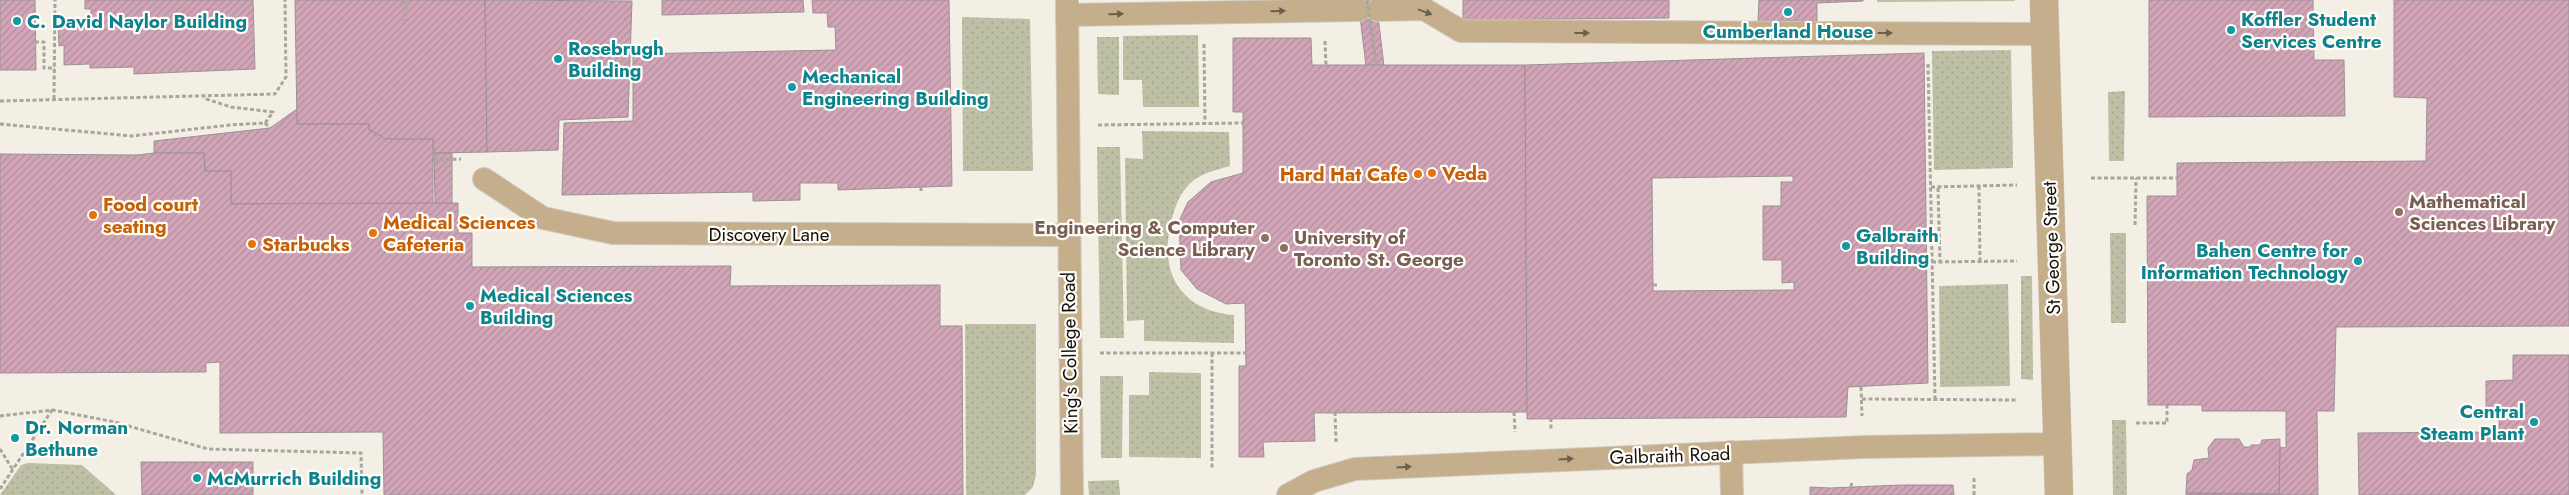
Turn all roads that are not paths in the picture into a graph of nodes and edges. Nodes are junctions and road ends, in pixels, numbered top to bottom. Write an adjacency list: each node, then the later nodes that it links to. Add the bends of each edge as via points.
1 (2044, 0): 4 (street, St George Street)
2 (1368, 7): 3 (lane, one-way to 2); 4 (lane, one-way to 4, via 1424,9 1461,32)
3 (1067, 8): 6 (lane, King's College Road)
4 (2044, 34): 7 (street, St George Street)
5 (484, 179): 6 (lane, Discovery Lane, via 543,218 613,233)
6 (1068, 235): 9 (lane, King's College Road)
7 (2058, 444): 8 (lane, Galbraith Road); 12 (street, St George Street)
8 (1731, 452): 10 (lane, Galbraith Road, one-way to 8, via 1314,481 1355,469); 11 (lane)
9 (1072, 495)
10 (1288, 495)
11 (1732, 495)
12 (2059, 495)

